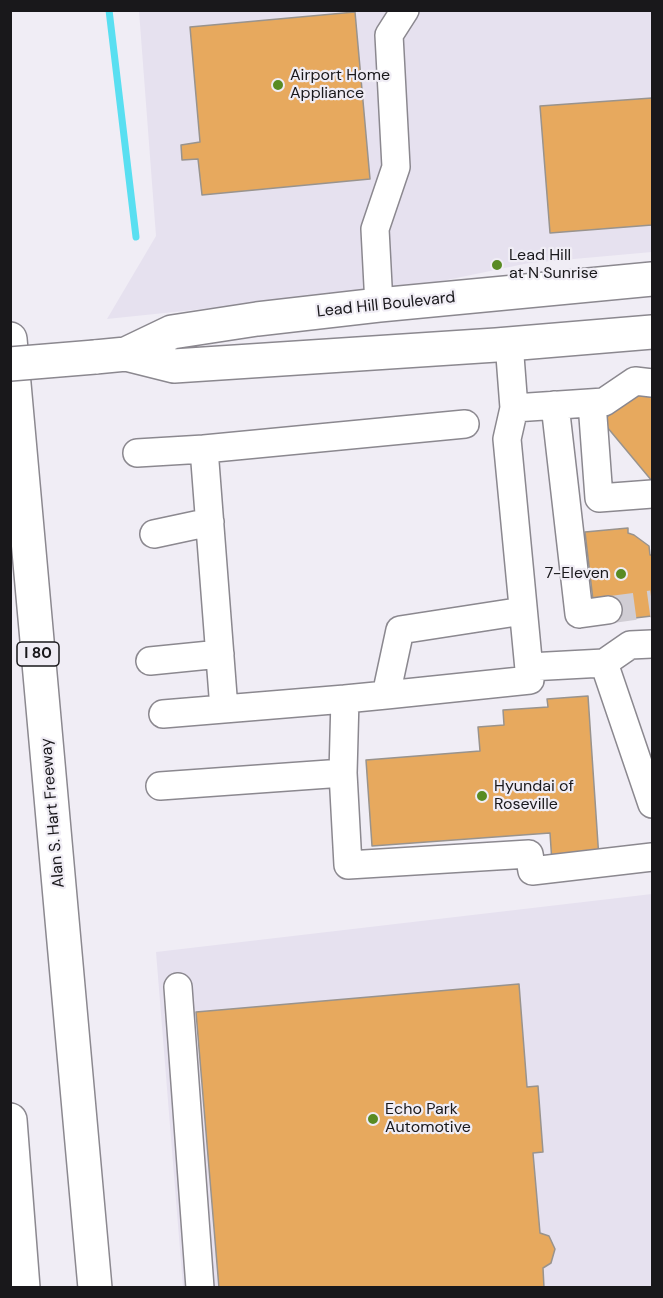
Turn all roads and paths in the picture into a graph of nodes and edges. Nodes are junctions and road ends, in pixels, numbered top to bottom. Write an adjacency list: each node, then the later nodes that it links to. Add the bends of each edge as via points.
1 (405, 10): 3 (lane, via 389,35 396,167 375,229)
2 (652, 279): 3 (main road, Lead Hill Boulevard)
3 (379, 305): 7 (main road, Lead Hill Boulevard, via 171,332); 9 (main road, via 365,320 347,330 204,353)
4 (652, 332): 6 (main road, Lead Hill Boulevard)
5 (10, 339): 38 (main road, Alan S. Hart Freeway / I 80)
6 (509, 343): 9 (main road, Lead Hill Boulevard); 13 (lane)
7 (110, 356): 8 (main road, Lead Hill Boulevard, bridge); 9 (main road, Lead Hill Boulevard)
8 (10, 364)
9 (174, 366)
10 (652, 382): 11 (lane, via 635,381 604,402)
11 (592, 403): 12 (lane); 17 (lane, via 599,498)
12 (555, 405): 13 (lane); 21 (lane, via 579,614)
13 (514, 408): 20 (lane, via 507,439)
14 (465, 424): 15 (lane)
15 (204, 449): 16 (lane); 18 (lane)
16 (137, 453)
17 (652, 495)
18 (210, 522): 19 (lane); 23 (lane)
19 (154, 534)
20 (523, 610): 26 (lane); 27 (lane, via 400,630)
21 (608, 610)
22 (652, 644): 25 (lane, via 630,645)
23 (220, 654): 24 (lane); 29 (lane)
24 (150, 661)
25 (604, 663): 26 (lane); 33 (lane)
26 (529, 668): 27 (lane, via 530,680)
27 (386, 695): 28 (lane)
28 (345, 699): 29 (lane); 31 (lane)
29 (224, 709): 30 (lane)
30 (163, 714)
31 (344, 773): 32 (lane); 34 (lane, via 348,865 529,854 532,871)
32 (160, 786)
33 (652, 804)
34 (652, 857)
35 (178, 987): 39 (lane)
36 (10, 1120): 37 (main road)
37 (23, 1287)
38 (95, 1287)
39 (200, 1287)

